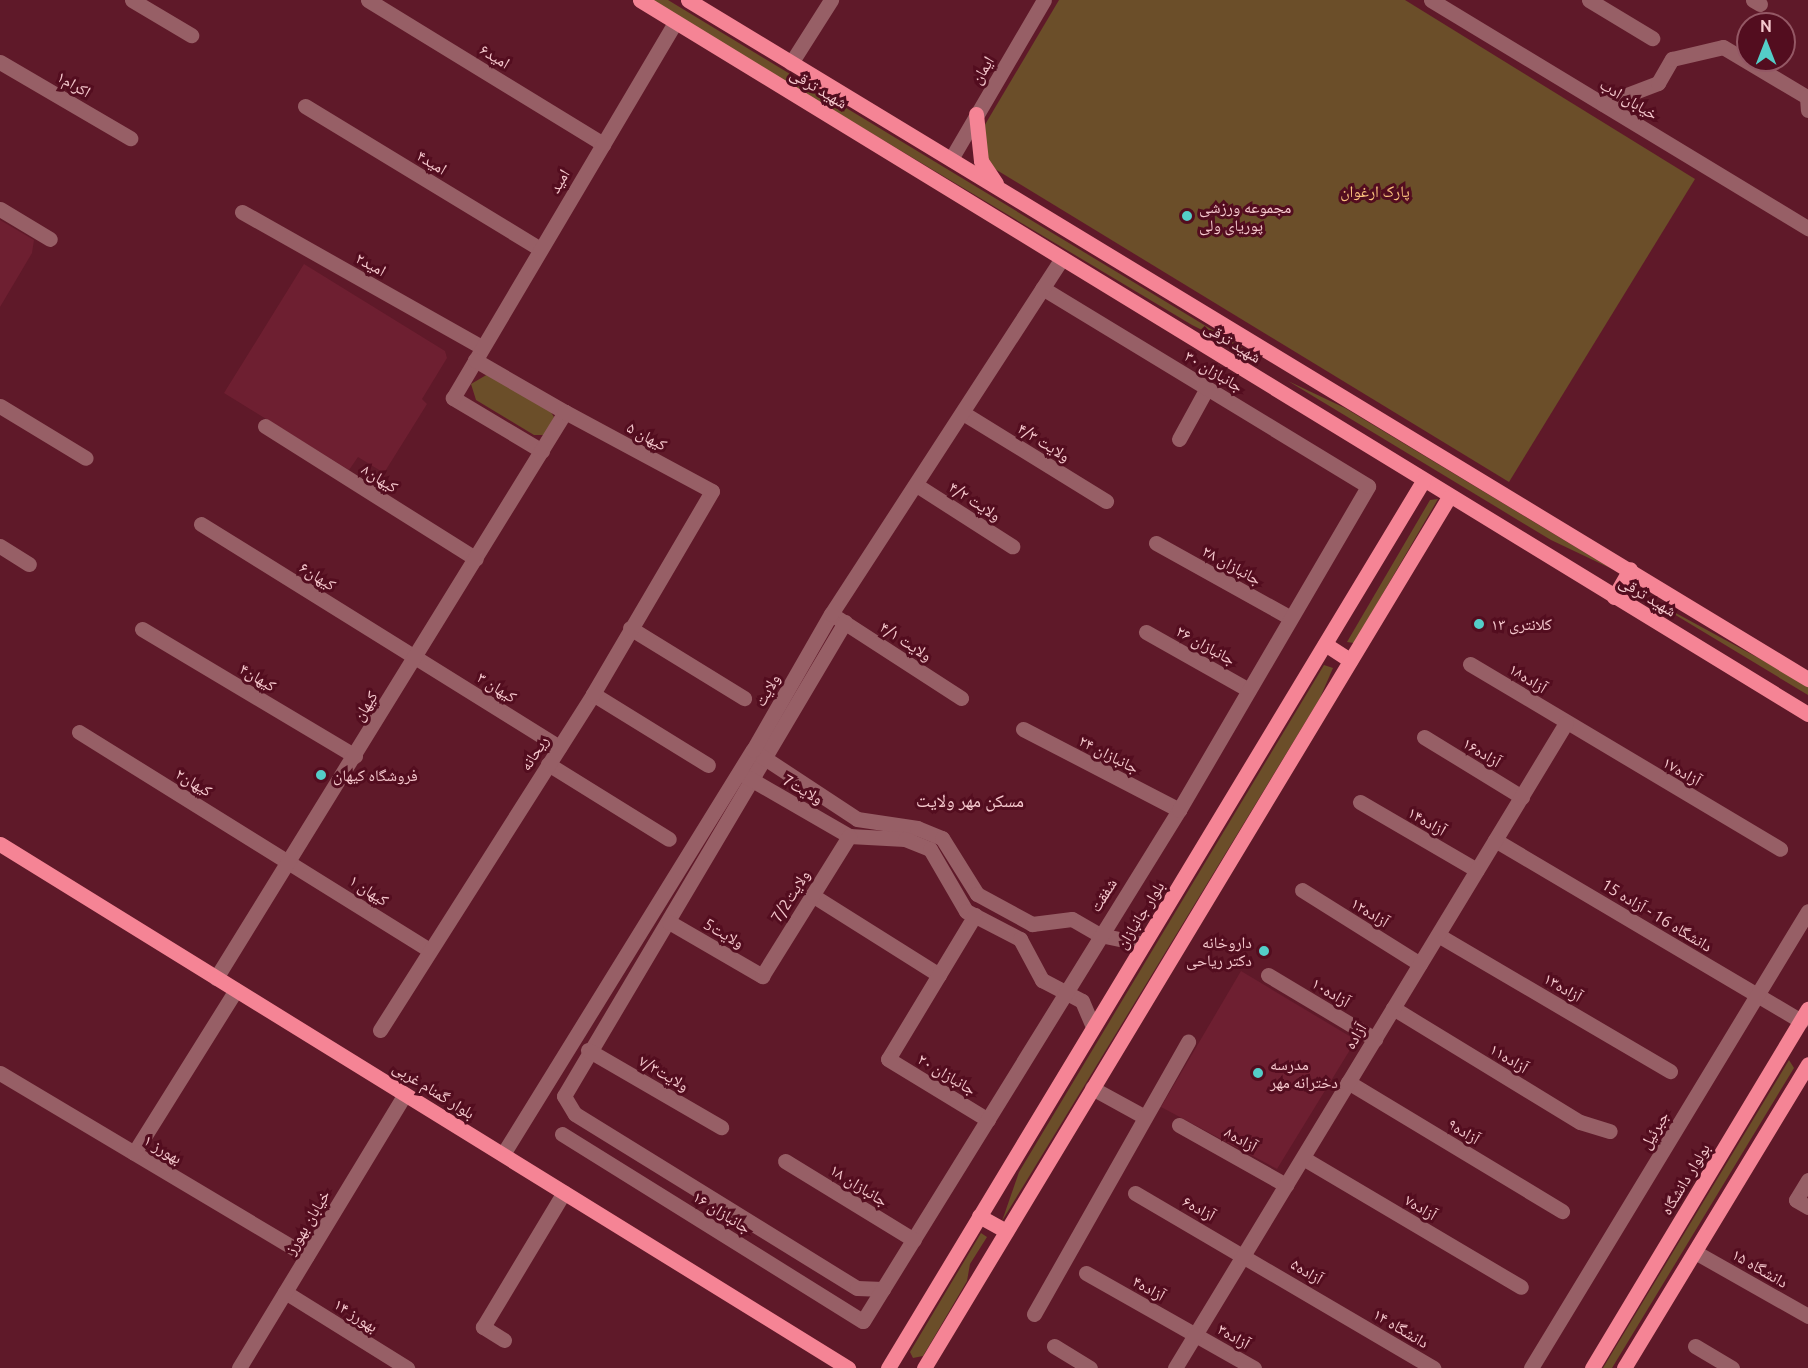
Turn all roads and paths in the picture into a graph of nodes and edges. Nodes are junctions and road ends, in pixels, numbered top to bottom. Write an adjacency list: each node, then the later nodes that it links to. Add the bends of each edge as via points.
1 (132, 0): 10 (street)
2 (368, 0): 19 (street, امید۶)
3 (640, 0): 9 (main road, شهید ترقی)
4 (688, 0): 13 (main road, شهید ترقی)
5 (831, 0): 13 (street)
6 (1044, 0): 17 (street, ایمان)
7 (1431, 0): 14 (street, خیابان ادب)
8 (1589, 0): 11 (street)
9 (675, 22): 19 (street, امید); 27 (main road, شهید ترقی)
10 (191, 35)
11 (1652, 38)
12 (0, 62): 18 (street, اکرام۱)
13 (791, 63): 20 (main road, شهید ترقی)
14 (1603, 104): 16 (street, via 1658,83 1672,59 1723,47 1807,97); 24 (street, خیابان ادب)
15 (305, 106): 26 (street, امید۴)
16 (1808, 110)
17 (976, 114): 20 (street, ایمان); 21 (main road, via 981,161)
18 (130, 138)
19 (603, 144): 26 (street, امید)
20 (951, 159): 21 (main road, شهید ترقی)
21 (1001, 190): 30 (main road, شهید ترقی)
22 (0, 209): 25 (street)
23 (242, 212): 29 (street, امید۲)
24 (1808, 228)
25 (50, 239)
26 (540, 249): 29 (street, امید)
27 (1062, 258): 28 (street, ولایت); 31 (main road, شهید ترقی)
28 (1042, 288): 32 (street, جانبازان ۳۰); 35 (street, ولایت)
29 (478, 353): 34 (street); 38 (street, امید, via 453,398)
30 (1280, 361): 31 (main road); 52 (main road, شهید ترقی)
31 (1267, 384): 40 (main road, شهید ترقی)
32 (1207, 388): 37 (street); 42 (street, جانبازان ۳۰)
33 (0, 406): 39 (street)
34 (565, 412): 38 (street); 43 (street, کیهان ۵)
35 (963, 413): 41 (street, ولایت); 45 (street, ولایت ۴/۳)
36 (265, 426): 50 (street, کیهان۸)
37 (1179, 439)
38 (542, 451): 50 (street, کیهان)
39 (86, 458)
40 (1423, 481): 44 (main road, شهید ترقی); 60 (main road, بلوار جانبازان)
41 (918, 486): 49 (street, ولایت ۴/۲); 54 (street, ولایت)
42 (1368, 486): 55 (street, شفقت)
43 (712, 491): 57 (street, ریحانه)
44 (1449, 497): 53 (main road, شهید ترقی); 62 (main road)
45 (1106, 501)
46 (201, 524): 61 (street, کیهان۶)
47 (1156, 543): 55 (street, جانبازان ۲۸)
48 (0, 546): 51 (street)
49 (1012, 546)
50 (476, 560): 61 (street, کیهان)
51 (29, 564)
52 (1630, 569): 53 (main road); 64 (main road, شهید ترقی)
53 (1614, 597): 69 (main road, شهید ترقی)
54 (831, 614): 56 (street, ولایت ۴/۱); 75 (street, ولایت)
55 (1291, 618): 65 (street, شفقت)
56 (845, 622): 68 (street, ولایت ۴/۱); 77 (street)
57 (630, 628): 66 (street, ریحانه); 67 (street)
58 (142, 629): 76 (street, کیهان۴)
59 (1146, 632): 65 (street, جانبازان ۲۶)
60 (1325, 644): 62 (main road); 99 (main road, بلوار جانبازان)
61 (416, 657): 74 (street, کیهان ۳); 76 (street, کیهان)
62 (1350, 660): 120 (main road)
63 (1470, 664): 70 (street, آزاده۱۸)
64 (1808, 679)
65 (1249, 690): 84 (street, شفقت)
66 (592, 694): 74 (street, ریحانه); 79 (street)
67 (744, 698)
68 (961, 698)
69 (1808, 714)
70 (1566, 723): 82 (street, آزاده); 89 (street, آزاده۱۷)
71 (1023, 729): 84 (street, جانبازان ۲۴)
72 (79, 732): 90 (street, کیهان۲)
73 (1424, 737): 82 (street, آزاده۱۶)
74 (559, 747): 78 (street, ریحانه)
75 (753, 750): 77 (street, ولایت7); 80 (street, ولایت)
76 (355, 756): 90 (street, کیهان)
77 (768, 760): 81 (street); 97 (street, ولایت7, via 857,819 917,828 942,838 977,894 1032,924 1072,920)
78 (548, 764): 86 (street); 100 (street, ریحانه)
79 (708, 765)
80 (739, 773): 81 (street, ولایت7); 129 (street, ولایت)
81 (754, 782): 85 (street, ولایت7); 96 (street)
82 (1522, 797): 87 (street, آزاده)
83 (1360, 802): 91 (street, آزاده۱۴)
84 (1179, 810): 97 (street, شفقت)
85 (849, 836): 93 (street, ولایت7/2); 95 (street, via 918,842 930,849 966,911)
86 (669, 839)
87 (1495, 840): 91 (street, آزاده); 108 (street, دانشگاه 16 - آزاده 15)
88 (0, 844): 105 (main road, بلوار گمنام غربی)
89 (1780, 849)
90 (291, 862): 100 (street, کیهان ۱); 105 (street, کیهان)
91 (1477, 870): 98 (street, آزاده)
92 (1302, 890): 101 (street, آزاده۱۲)
93 (812, 895): 102 (street); 104 (street, ولایت7/2)
94 (1808, 911): 108 (street, جبرئیل)
95 (975, 915): 102 (street); 107 (street, via 1020,939 1042,980)
96 (669, 922): 104 (street, ولایت5); 115 (street)
97 (1100, 935): 99 (street); 107 (street, شفقت)
98 (1438, 935): 101 (street, آزاده); 117 (street, آزاده۱۳)
99 (1143, 944): 111 (main road, بلوار جانبازان)
100 (428, 949): 112 (street, ریحانه)
101 (1420, 964): 109 (street, آزاده)
102 (939, 975): 123 (street, جانبازان ۲۰, via 888,1059)
103 (1268, 975): 113 (street, آزاده۱۰)
104 (762, 976)
105 (216, 978): 106 (main road, بلوار گمنام غربی)
106 (236, 990): 121 (main road, بلوار گمنام غربی); 128 (street)
107 (1065, 993): 111 (street, via 1082,1001); 123 (street, شفقت)
108 (1757, 995): 110 (street, دانشگاه 16 - آزاده 15); 165 (street, جبرئیل)
109 (1393, 1008): 113 (street, آزاده); 126 (street, آزاده۱۱, via 1580,1122)
110 (1804, 1015): 166 (main road, بولوار دانشگاه)
111 (1092, 1025): 138 (main road, بلوار جانبازان)
112 (380, 1030)
113 (1375, 1039): 119 (street, آزاده)
114 (1188, 1042): 122 (street)
115 (588, 1050): 125 (street, ولایت۷/۳); 146 (street, via 564,1096 575,1114 857,1288)
116 (1808, 1064): 141 (main road)
117 (1670, 1071)
118 (0, 1073): 128 (street, بهورز ۱)
119 (1348, 1082): 130 (street, آزاده); 137 (street, آزاده۹)
120 (1092, 1088): 122 (street); 139 (main road)
121 (405, 1094): 129 (main road, بلوار گمنام غربی); 143 (street, خیابان بهورز)
122 (1145, 1117): 148 (street)
123 (988, 1120): 140 (street, شفقت)
124 (1179, 1125): 133 (street, آزاده۸)
125 (721, 1126)
126 (1610, 1131)
127 (562, 1134): 151 (street, جانبازان ۱۶)
128 (134, 1153): 143 (street, بهورز ۱)
129 (502, 1154): 134 (main road, بلوار گمنام غربی)
130 (1303, 1158): 133 (street, آزاده); 145 (street, آزاده۷)
131 (785, 1161): 140 (street, جانبازان ۱۸)
132 (1808, 1180): 136 (street)
133 (1286, 1185): 142 (street, آزاده)
134 (564, 1192): 153 (street, via 483,1327); 158 (main road, بلوار گمنام غربی)
135 (1136, 1193): 142 (street, آزاده۶)
136 (1802, 1203)
137 (1562, 1211)
138 (979, 1216): 139 (main road); 159 (main road, بلوار جانبازان)
139 (1006, 1231): 160 (main road)
140 (914, 1240): 146 (street, شفقت)
141 (1695, 1252): 149 (street, دانشگاه ۱۵); 167 (main road)
142 (1244, 1254): 150 (street, آزاده۵); 152 (street, آزاده)
143 (307, 1256): 147 (street, خیابان بهورز)
144 (1086, 1273): 152 (street, آزاده۴)
145 (1521, 1287)
146 (883, 1289): 151 (street, شفقت)
147 (285, 1292): 156 (street, خیابان بهورز); 157 (street, بهورز ۱۴)
148 (1034, 1314)
149 (1808, 1316)
150 (1351, 1318): 164 (street, دانشگاه ۱۴)
151 (862, 1321)
152 (1196, 1334): 162 (street, آزاده); 163 (street, آزاده۳)
153 (504, 1340)
154 (1054, 1346): 161 (street)
155 (1695, 1346): 168 (street)
156 (239, 1368)
157 (407, 1368)
158 (848, 1368)
159 (888, 1368)
160 (924, 1368)
161 (1090, 1368)
162 (1175, 1368)
163 (1254, 1368)
164 (1433, 1368)
165 (1531, 1368)
166 (1592, 1368)
167 (1624, 1368)
168 (1732, 1368)

